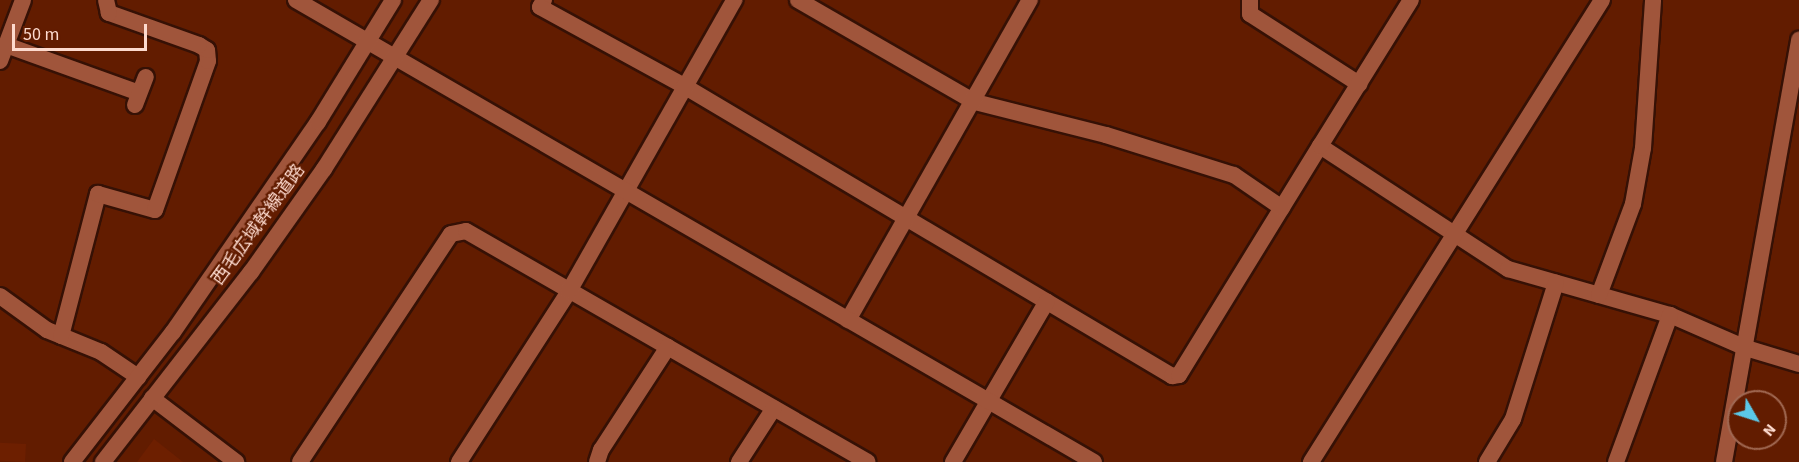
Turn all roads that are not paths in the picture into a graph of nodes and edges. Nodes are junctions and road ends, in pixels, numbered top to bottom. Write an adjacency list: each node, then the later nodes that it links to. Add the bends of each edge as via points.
1 (23, 0): 16 (street)
2 (106, 0): 34 (street, via 109,13 199,45 207,50 208,61 155,210 98,194)
3 (296, 0): 15 (street)
4 (393, 0): 15 (street, 西毛広域幹線道路)
5 (431, 0): 17 (street, 西毛広域幹線道路)
6 (544, 0): 20 (street, via 540,7)
7 (734, 0): 20 (street)
8 (798, 0): 21 (street)
9 (1030, 0): 21 (street)
10 (1250, 0): 19 (street, via 1250,14)
11 (1411, 0): 19 (street)
12 (1602, 0): 26 (street)
13 (1653, 0): 29 (street, via 1643,148 1635,193)
14 (1799, 40): 36 (street)
15 (369, 42): 17 (street); 38 (street, 西毛広域幹線道路, via 288,165)
16 (3, 53): 18 (street, via 137,99)
17 (396, 59): 23 (street); 39 (street, 西毛広域幹線道路, via 257,263)
18 (146, 77)
19 (1359, 84): 22 (street)
20 (684, 86): 23 (street); 25 (street)
21 (975, 102): 24 (street, via 1106,135 1234,175); 25 (street)
22 (1320, 146): 24 (street); 26 (street)
23 (626, 189): 28 (street); 33 (street)
24 (1282, 208): 31 (street, via 1179,375 1172,376)
25 (908, 220): 31 (street); 33 (street)
26 (1453, 233): 27 (street, via 1508,269); 52 (street)
27 (1556, 283): 29 (street); 53 (street, via 1513,419)
28 (569, 291): 35 (street); 45 (street, via 466,231 451,234); 46 (street)
29 (1599, 295): 32 (street)
30 (0, 296): 34 (street)
31 (1047, 301): 40 (street)
32 (1670, 315): 36 (street); 54 (street)
33 (848, 320): 40 (street)
34 (61, 336): 38 (street, via 101,352)
35 (668, 347): 41 (street); 47 (street)
36 (1746, 348): 37 (street); 55 (street)
37 (1799, 364)
38 (138, 377): 42 (street, 西毛広域幹線道路)
39 (152, 398): 43 (street, 西毛広域幹線道路); 44 (street)
40 (988, 401): 50 (street); 51 (street)
41 (774, 408): 48 (street); 49 (street)
42 (72, 462)
43 (104, 462)
44 (236, 462)
45 (300, 462)
46 (459, 462)
47 (597, 462)
48 (739, 462)
49 (867, 462)
50 (953, 462)
51 (1094, 462)
52 (1311, 462)
53 (1487, 462)
54 (1616, 462)
55 (1724, 462)

